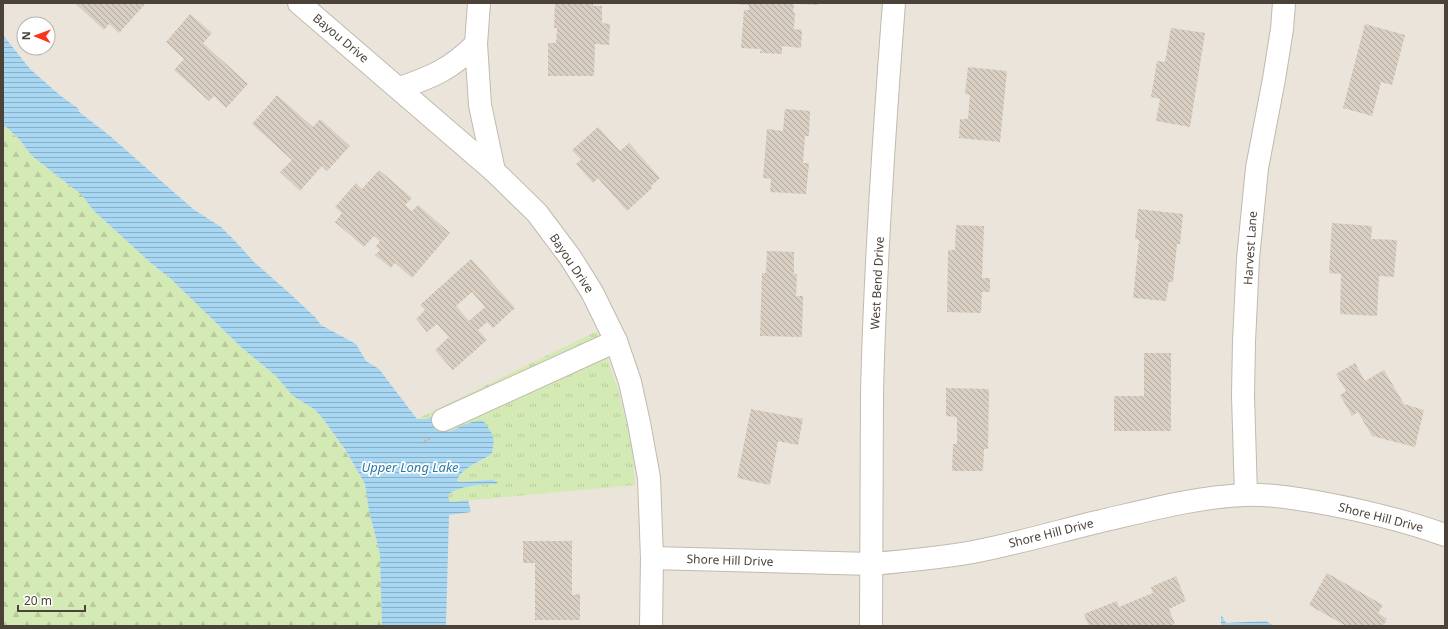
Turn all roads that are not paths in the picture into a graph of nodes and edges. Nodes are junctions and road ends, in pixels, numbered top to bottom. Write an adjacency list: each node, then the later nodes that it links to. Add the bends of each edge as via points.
1 (299, 3): 6 (street, Bayou Drive)
2 (478, 3): 5 (street)
3 (894, 3): 13 (street, West Bend Drive, via 872,393)
4 (1284, 3): 10 (street, Harvest Lane, via 1252,212 1244,349)
5 (476, 44): 6 (street, via 451,66); 7 (street, via 480,104)
6 (400, 88): 7 (street, Bayou Drive)
7 (494, 171): 8 (street, Bayou Drive, via 537,213 570,257 592,292)
8 (616, 341): 9 (street); 12 (street, Bayou Drive, via 630,382 649,478)
9 (444, 420)
10 (1246, 495): 11 (street, Shore Hill Drive, via 1292,498 1354,508); 13 (street, Shore Hill Drive, via 1219,497 1142,511 974,551 905,562)
11 (1445, 534)
12 (652, 558): 13 (street, Shore Hill Drive); 14 (street, Bayou Drive)
13 (872, 564): 15 (street, West Bend Drive)
14 (651, 626)
15 (871, 626)

